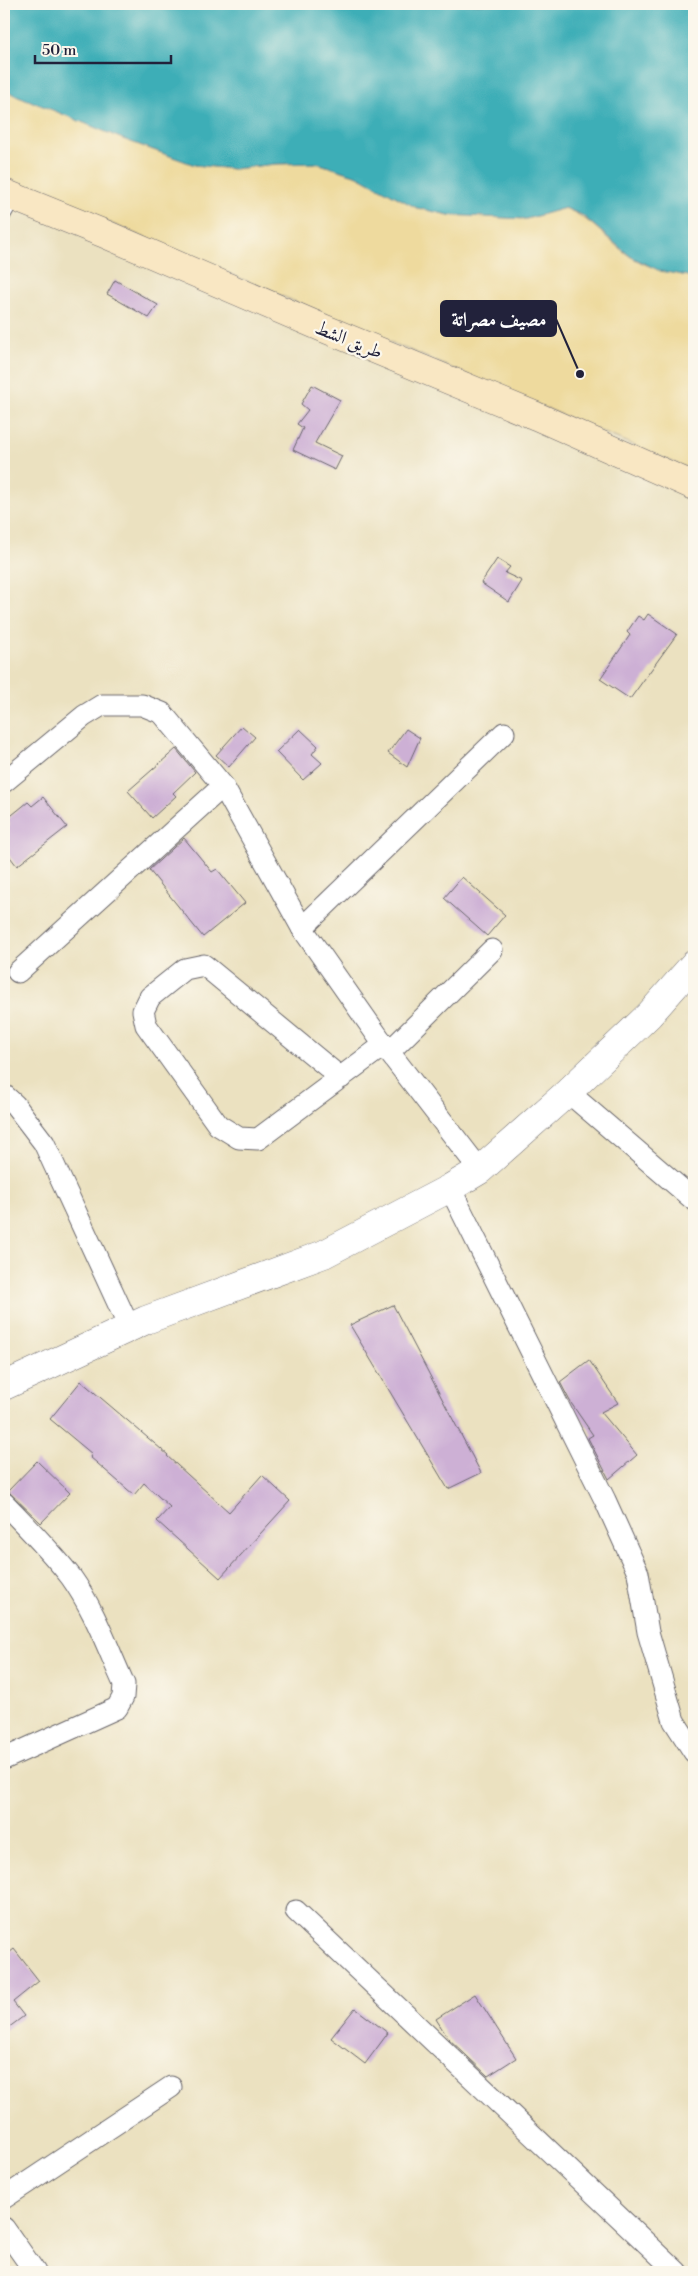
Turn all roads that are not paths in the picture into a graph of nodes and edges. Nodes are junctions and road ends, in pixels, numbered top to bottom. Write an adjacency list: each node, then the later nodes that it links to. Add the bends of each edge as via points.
1 (8, 203): 2 (main road, طريق الشط, via 536,416)
2 (694, 486)
3 (504, 733): 6 (street)
4 (4, 782): 5 (street, via 84,716 102,705 124,704 142,705 162,713)
5 (223, 786): 6 (street); 9 (street)
6 (302, 928): 10 (street)
7 (492, 950): 10 (street)
8 (694, 964): 12 (street, via 649,1015)
9 (18, 972)
10 (386, 1049): 11 (street); 14 (street)
11 (341, 1078): 11 (street, via 258,1139 239,1138 218,1125 146,1025 143,1011 150,997 185,969 204,965)
12 (568, 1092): 14 (street); 16 (street)
13 (4, 1095): 17 (street, via 44,1143)
14 (480, 1170): 15 (street)
15 (450, 1188): 17 (street, via 324,1254); 20 (street, via 638,1573 648,1632 674,1721)
16 (694, 1200)
17 (129, 1327): 18 (street)
18 (4, 1386)
19 (4, 1503): 21 (street, via 71,1578 88,1606 124,1684 123,1697 117,1708)
20 (694, 1752)
21 (4, 1760)
22 (296, 1911): 27 (street)
23 (171, 2087): 24 (street)
24 (4, 2198)
25 (4, 2228): 26 (street)
26 (34, 2272)
27 (677, 2272)

